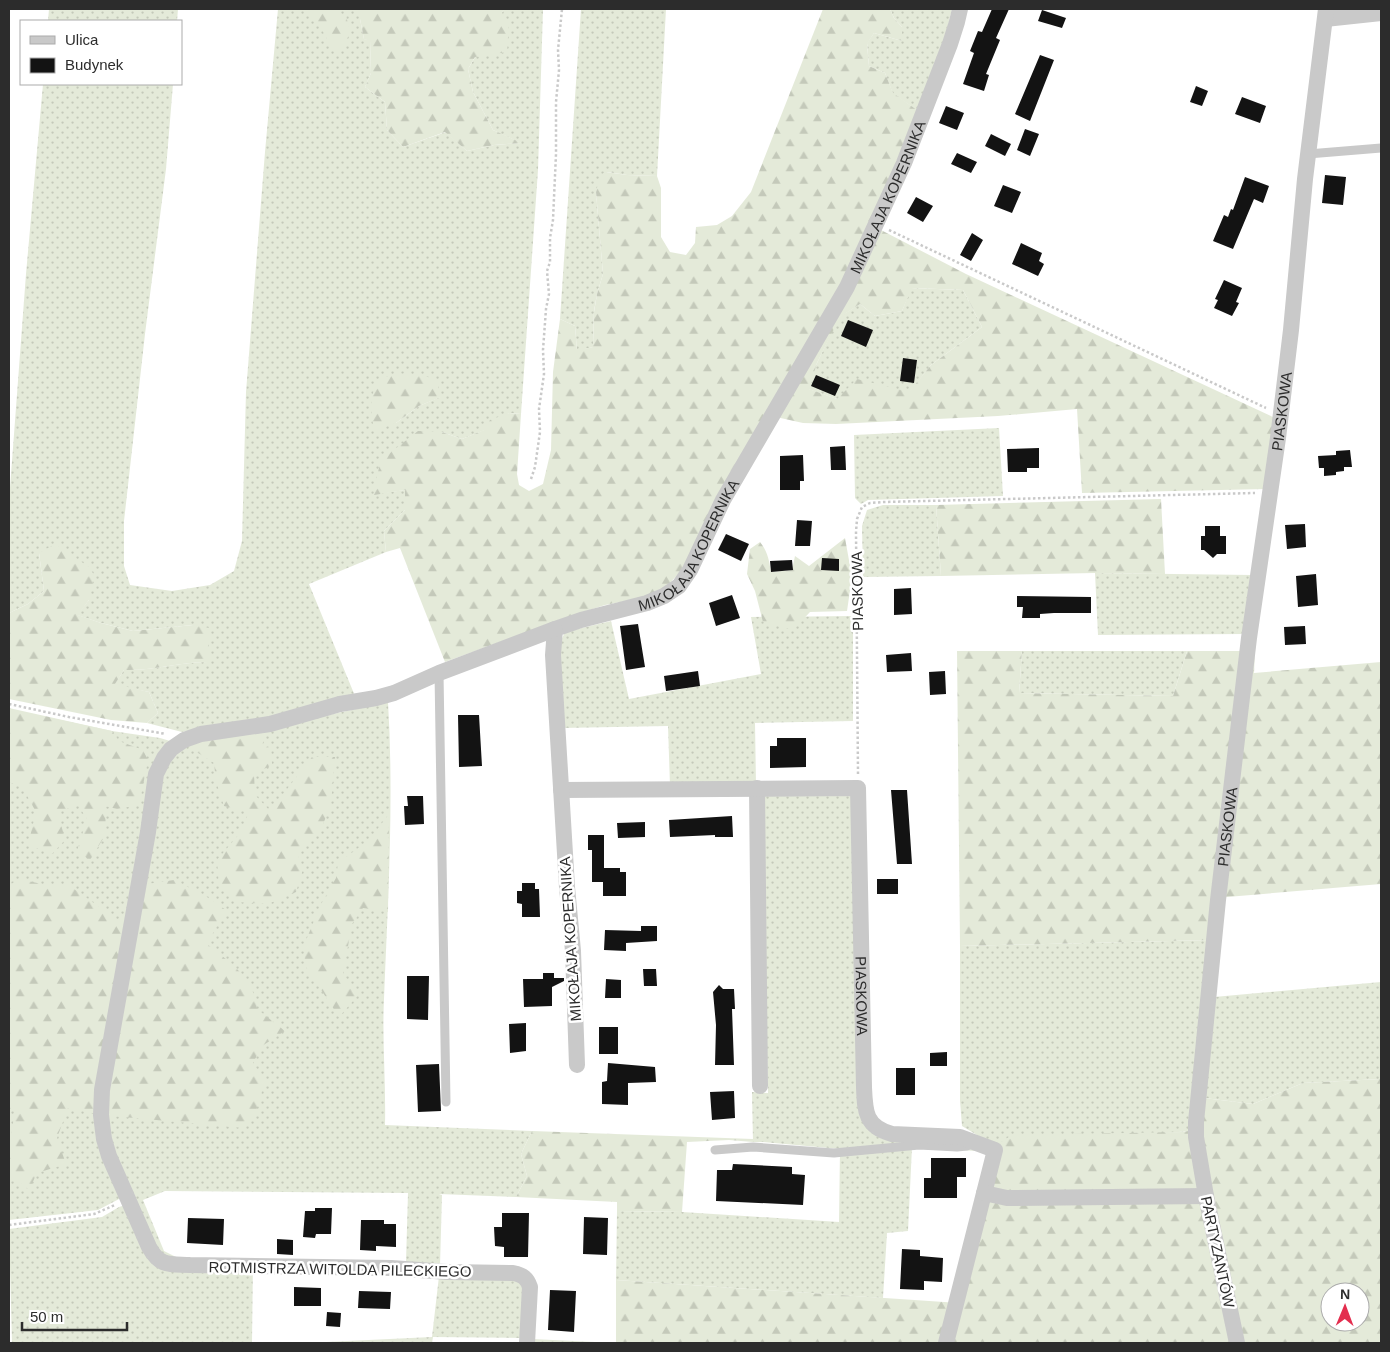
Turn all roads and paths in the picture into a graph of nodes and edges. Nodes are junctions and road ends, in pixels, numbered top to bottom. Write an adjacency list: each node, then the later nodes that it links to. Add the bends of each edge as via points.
1 (562, 9): 9 (path, via 544,374 539,408 540,432)
2 (960, 9): 7 (street, MIKOŁAJA KOPERNIKA, via 958,22 904,163)
3 (1381, 12): 4 (street)
4 (1326, 14): 6 (street, PIASKOWA)
5 (1381, 148): 6 (lane)
6 (1308, 154): 8 (street, PIASKOWA)
7 (876, 224): 8 (path); 11 (street, MIKOŁAJA KOPERNIKA, via 847,287 723,500 694,563 679,586 647,603)
8 (1280, 415): 10 (street, PIASKOWA)
9 (532, 479)
10 (1271, 492): 16 (path, PIASKOWA, via 884,502 862,507 856,532); 23 (street, PIASKOWA, via 1249,638 1218,900 1196,1122)
11 (555, 629): 12 (street); 17 (street, MIKOŁAJA KOPERNIKA, via 553,655)
12 (439, 673): 14 (street, via 376,698 340,704 270,724 201,734); 20 (lane)
13 (9, 704): 14 (path, via 168,734)
14 (184, 740): 26 (street, via 171,749 156,774 101,1098 102,1128 109,1156)
15 (757, 788): 16 (street); 17 (street); 19 (street)
16 (858, 788): 21 (street, PIASKOWA, via 867,1117 874,1126 892,1134 952,1136)
17 (561, 790): 18 (street, MIKOŁAJA KOPERNIKA, via 573,952)
18 (577, 1065)
19 (760, 1086)
20 (446, 1102)
21 (975, 1142): 22 (lane, via 957,1147 919,1146 834,1153 761,1147); 24 (street, PIASKOWA, via 995,1150)
22 (715, 1150)
23 (1200, 1161): 25 (street, PARTYZANTÓW)
24 (984, 1193): 25 (street, via 1007,1198); 29 (street)
25 (1206, 1196): 30 (street, PARTYZANTÓW)
26 (127, 1198): 27 (path, via 94,1214); 28 (street, ROTMISTRZA WITOLDA PILECKIEGO, via 155,1258 170,1264 522,1274 530,1287)
27 (9, 1226)
28 (528, 1343)
29 (946, 1343)
30 (1237, 1343)

